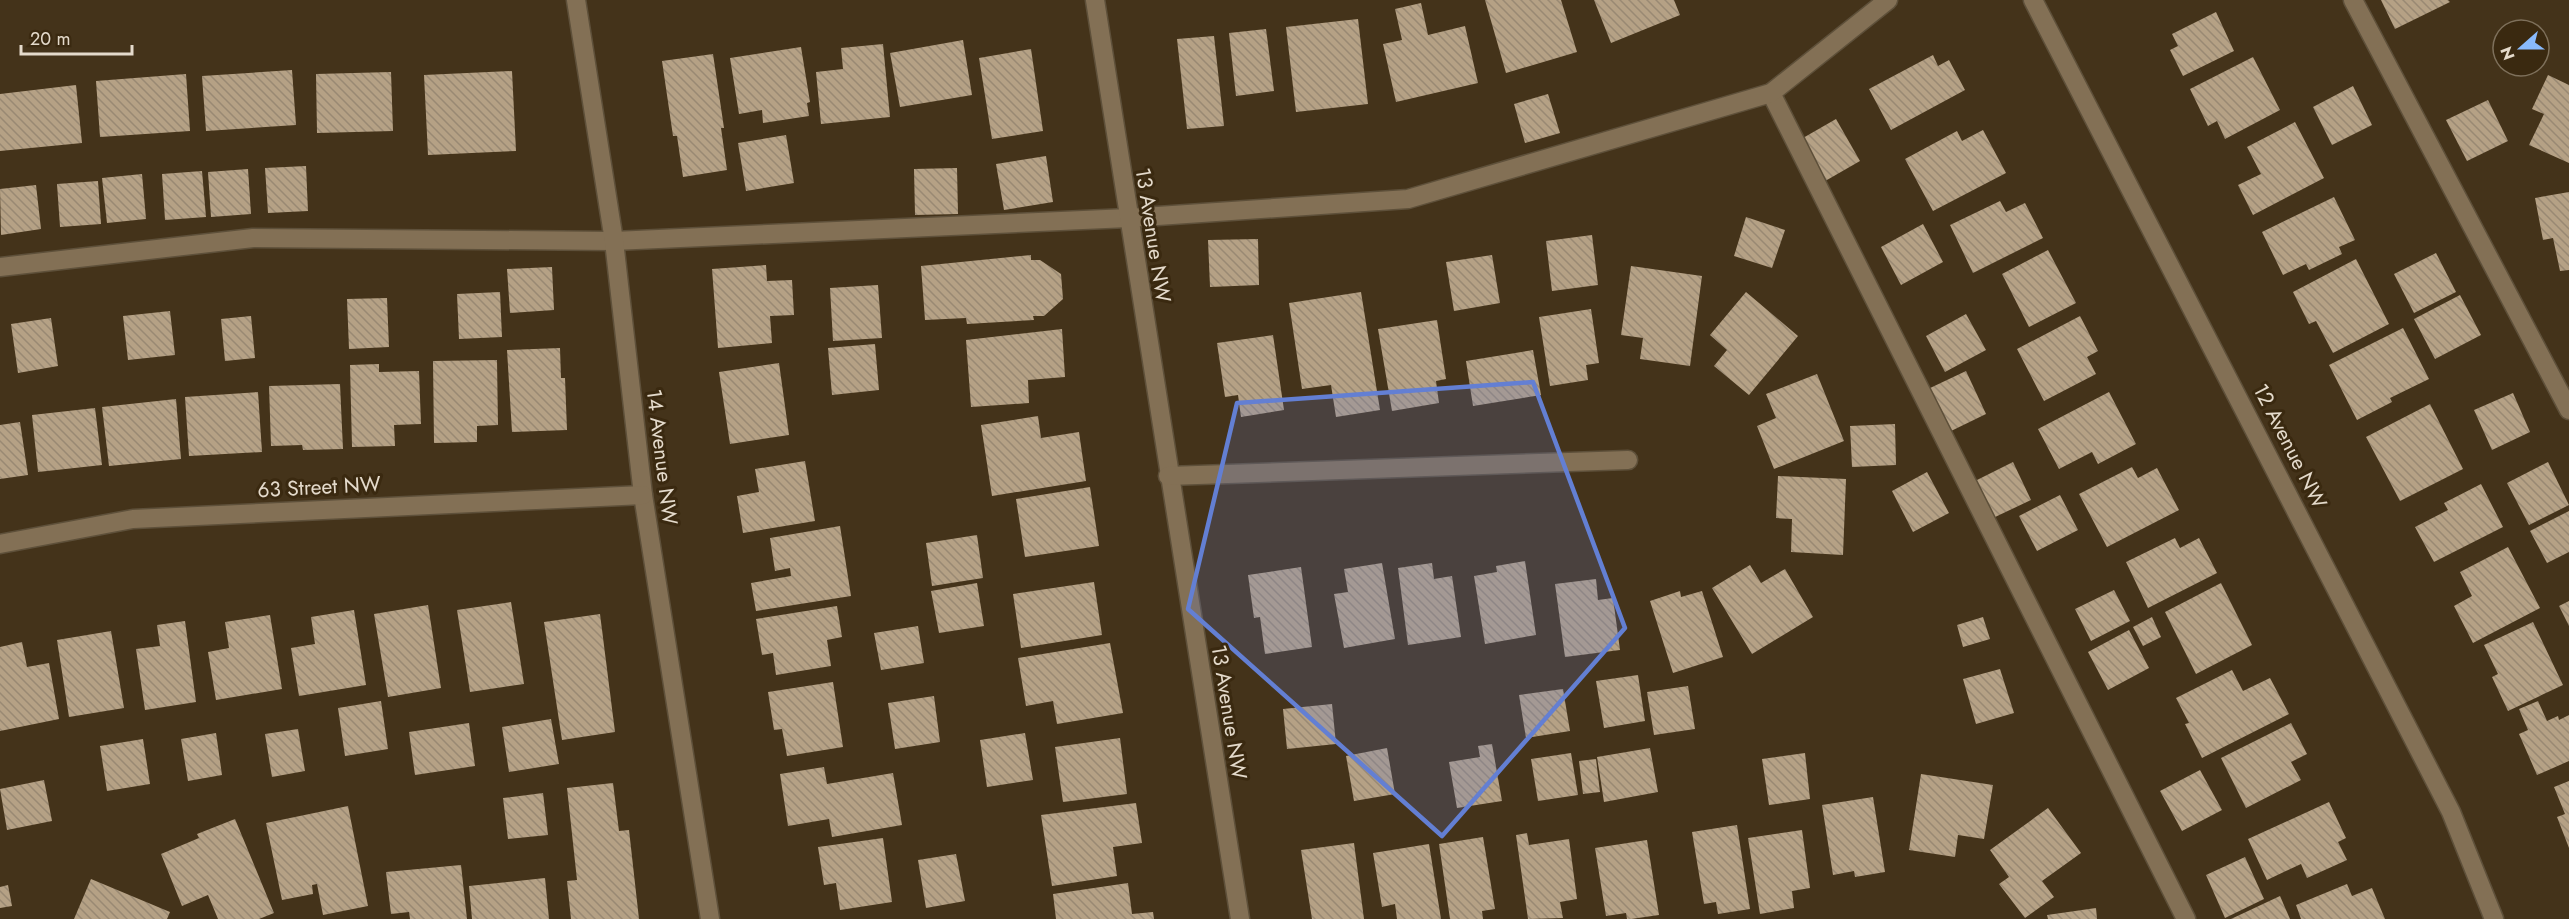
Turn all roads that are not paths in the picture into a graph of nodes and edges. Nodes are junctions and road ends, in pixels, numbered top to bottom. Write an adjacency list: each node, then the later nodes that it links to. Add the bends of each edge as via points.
1 (576, 0): 8 (street, 14 Avenue NW)
2 (1095, 0): 7 (street, 13 Avenue NW)
3 (1888, 0): 6 (street)
4 (2033, 0): 18 (street, 12 Avenue NW, via 2451,812)
5 (2353, 0): 10 (street)
6 (1771, 93): 7 (street, via 1408,199); 17 (street)
7 (1128, 218): 8 (street); 12 (street, 13 Avenue NW)
8 (614, 241): 9 (street, via 253,238); 13 (street, 14 Avenue NW)
9 (0, 267)
10 (2569, 410)
11 (1628, 460): 12 (street)
12 (1168, 476): 16 (street, 13 Avenue NW)
13 (643, 495): 14 (street, 63 Street NW, via 133,519); 15 (street, 14 Avenue NW)
14 (0, 544)
15 (710, 919)
16 (1240, 919)
17 (2186, 919)
18 (2494, 919)

